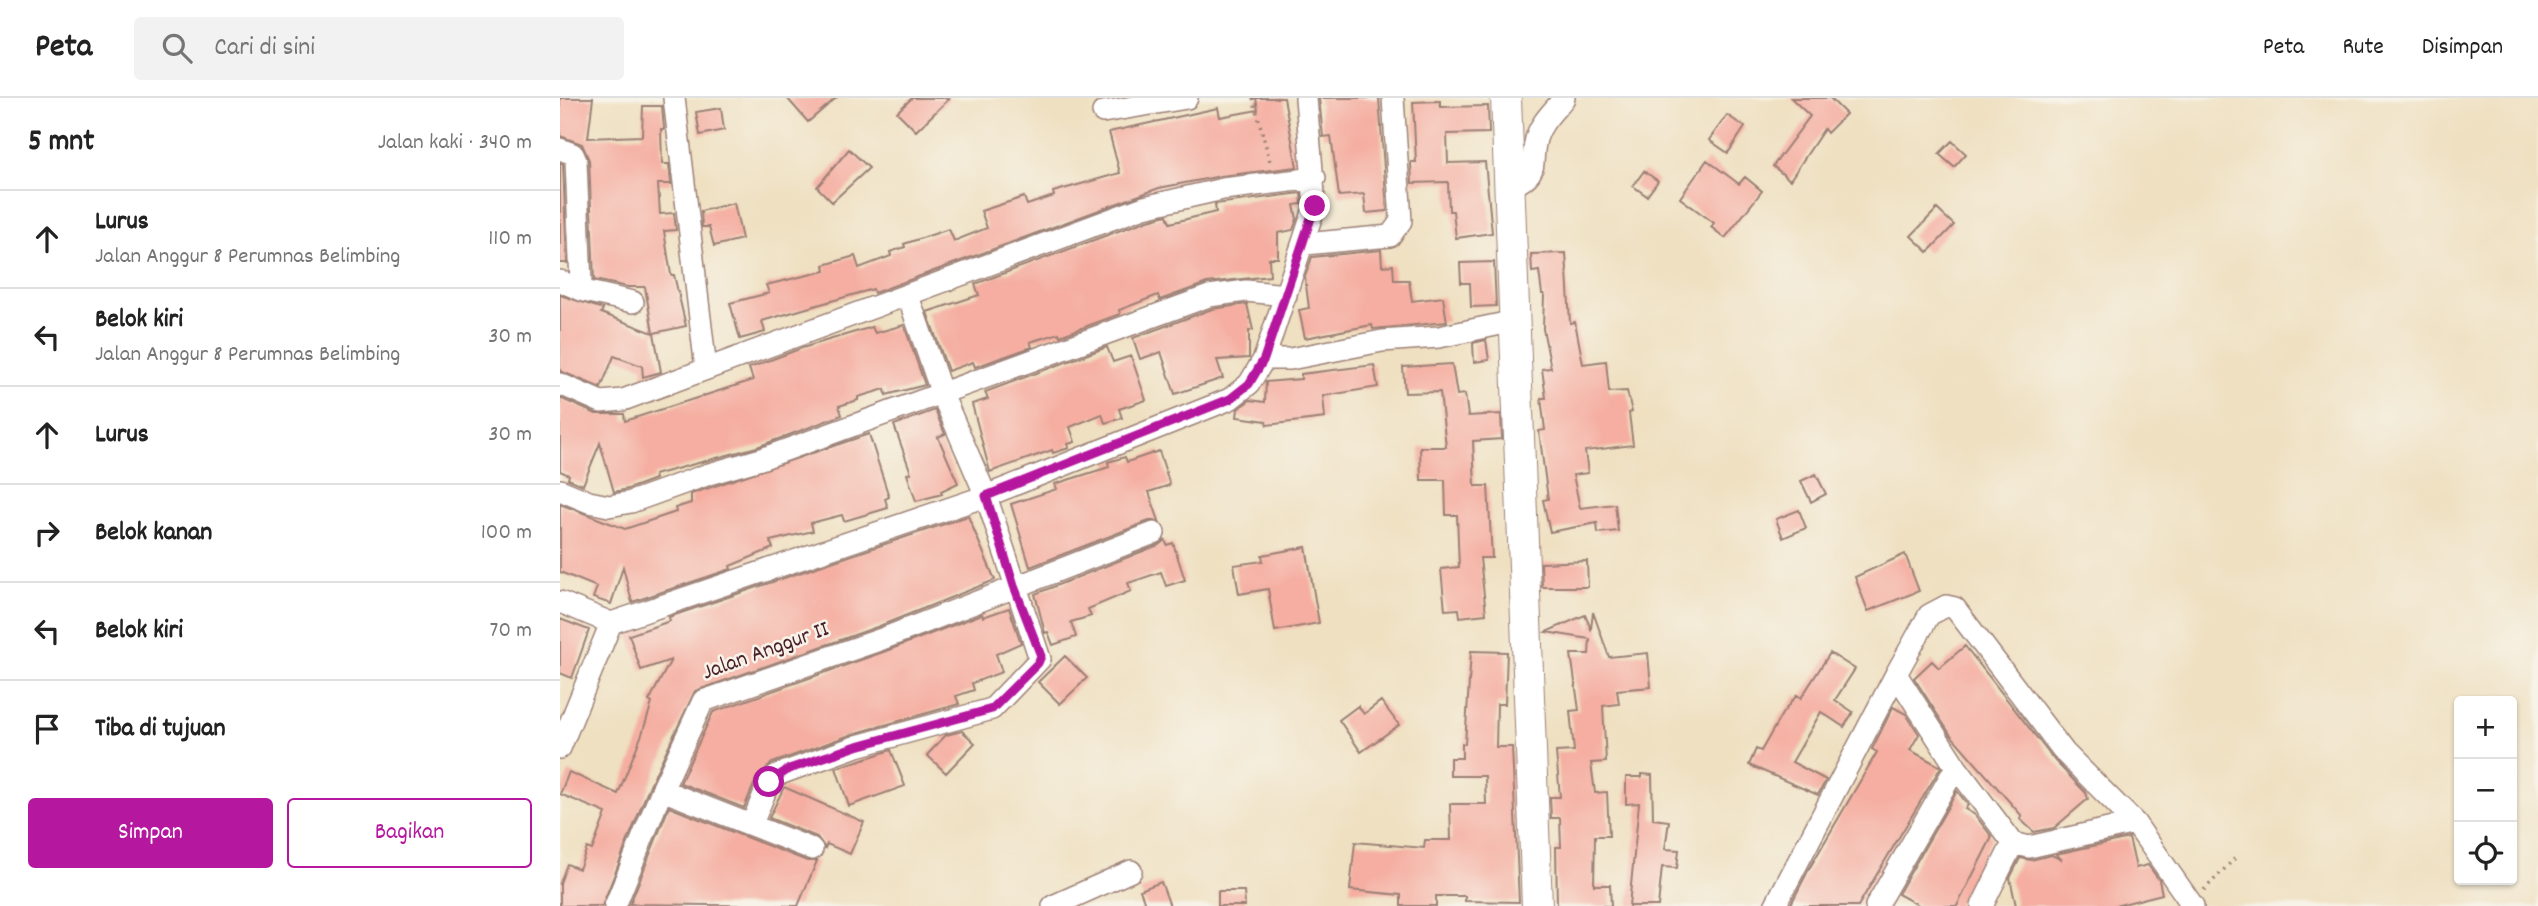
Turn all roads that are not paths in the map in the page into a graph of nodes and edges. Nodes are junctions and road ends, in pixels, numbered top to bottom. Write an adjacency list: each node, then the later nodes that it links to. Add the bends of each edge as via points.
1 (674, 98): 19 (street)
2 (1186, 98): 7 (street)
3 (1306, 98): 9 (street)
4 (1393, 98): 11 (street, via 1401,221 1396,231 1390,236)
5 (1506, 98): 10 (street)
6 (1564, 98): 10 (street, via 1535,140 1535,165 1522,182)
7 (1103, 112)
8 (560, 149): 13 (street, via 573,154 576,161)
9 (1315, 178): 11 (street, via 1315,206); 15 (street, via 1223,189 1144,207)
10 (1509, 188): 17 (street)
11 (1305, 244): 14 (street)
12 (560, 281): 13 (street)
13 (584, 291): 16 (street)
14 (1286, 295): 18 (street); 21 (street, via 1247,291 1209,296)
15 (908, 296): 19 (street); 21 (street)
16 (633, 302)
17 (1515, 321): 18 (street, via 1439,337); 40 (street)
18 (1264, 359): 23 (street, via 1249,384 1230,399)
19 (706, 369): 20 (street, via 612,403)
20 (560, 384)
21 (942, 394): 22 (street, via 631,502 609,506); 23 (street)
22 (560, 490)
23 (986, 496): 25 (street); 27 (street)
24 (1154, 533): 25 (street, Jalan Anggur II)
25 (1014, 586): 31 (street, Jalan Anggur II, via 882,639 703,701); 33 (street, via 1040,659 992,709 789,769 769,782)
26 (560, 601): 27 (street)
27 (611, 622): 29 (street)
28 (1896, 674): 30 (street); 32 (street, via 1929,615 1946,606 1955,608 2065,753); 41 (street)
29 (560, 748)
30 (1956, 767): 34 (street); 42 (street)
31 (662, 790): 33 (street); 38 (street, Jalan Anggur II)
32 (2135, 823): 34 (street, via 2029,847); 37 (street)
33 (752, 824): 35 (street)
34 (2013, 843): 43 (street)
35 (812, 849)
36 (1130, 871): 39 (street)
37 (2189, 905)
38 (615, 906)
39 (1053, 906)
40 (1537, 906)
41 (1775, 906)
42 (1876, 906)
43 (1982, 906)

